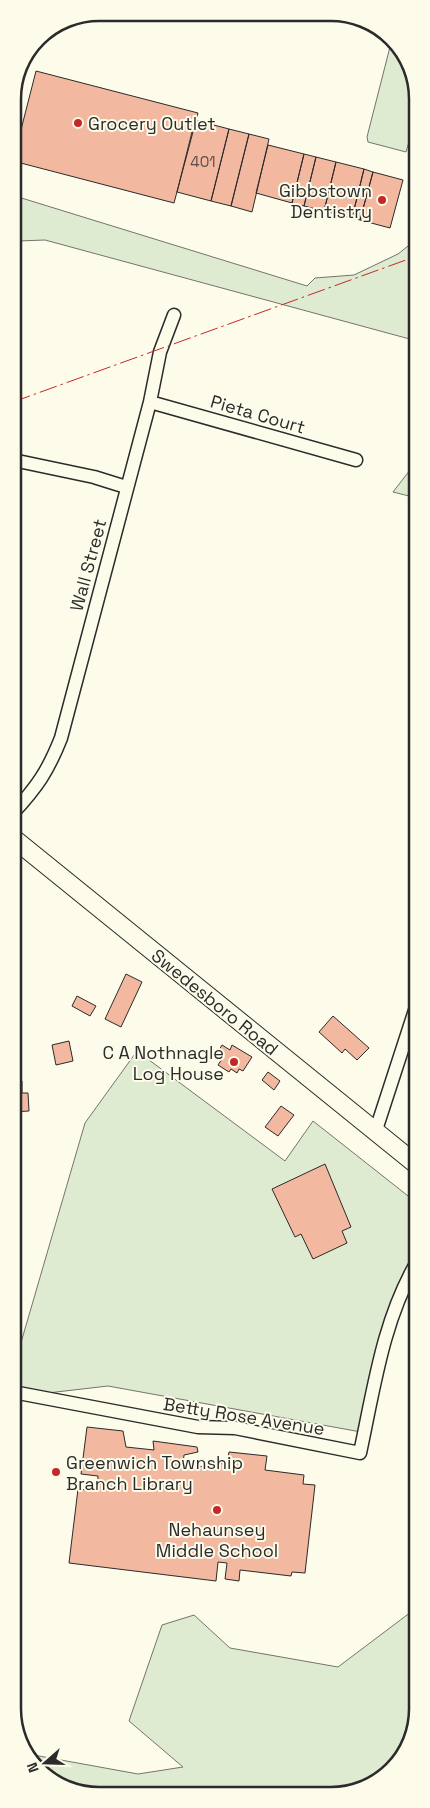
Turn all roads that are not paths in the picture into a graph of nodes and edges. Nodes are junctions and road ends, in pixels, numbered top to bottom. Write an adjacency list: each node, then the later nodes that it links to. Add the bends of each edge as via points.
1 (174, 315): 2 (street, Wall Street, via 160,352)
2 (150, 402): 3 (street, Pieta Court); 5 (street, Wall Street)
3 (356, 460)
4 (21, 462): 5 (street)
5 (126, 487): 6 (street, Wall Street, via 60,738 52,762)
6 (21, 804)
7 (21, 845): 9 (main road, Swedesboro Road)
8 (409, 1029): 9 (street)
9 (375, 1133): 10 (main road, Swedesboro Road)
10 (409, 1159)
11 (409, 1275): 12 (street, Betty Rose Avenue, via 388,1325 360,1454 235,1428 198,1427)
12 (21, 1394)

